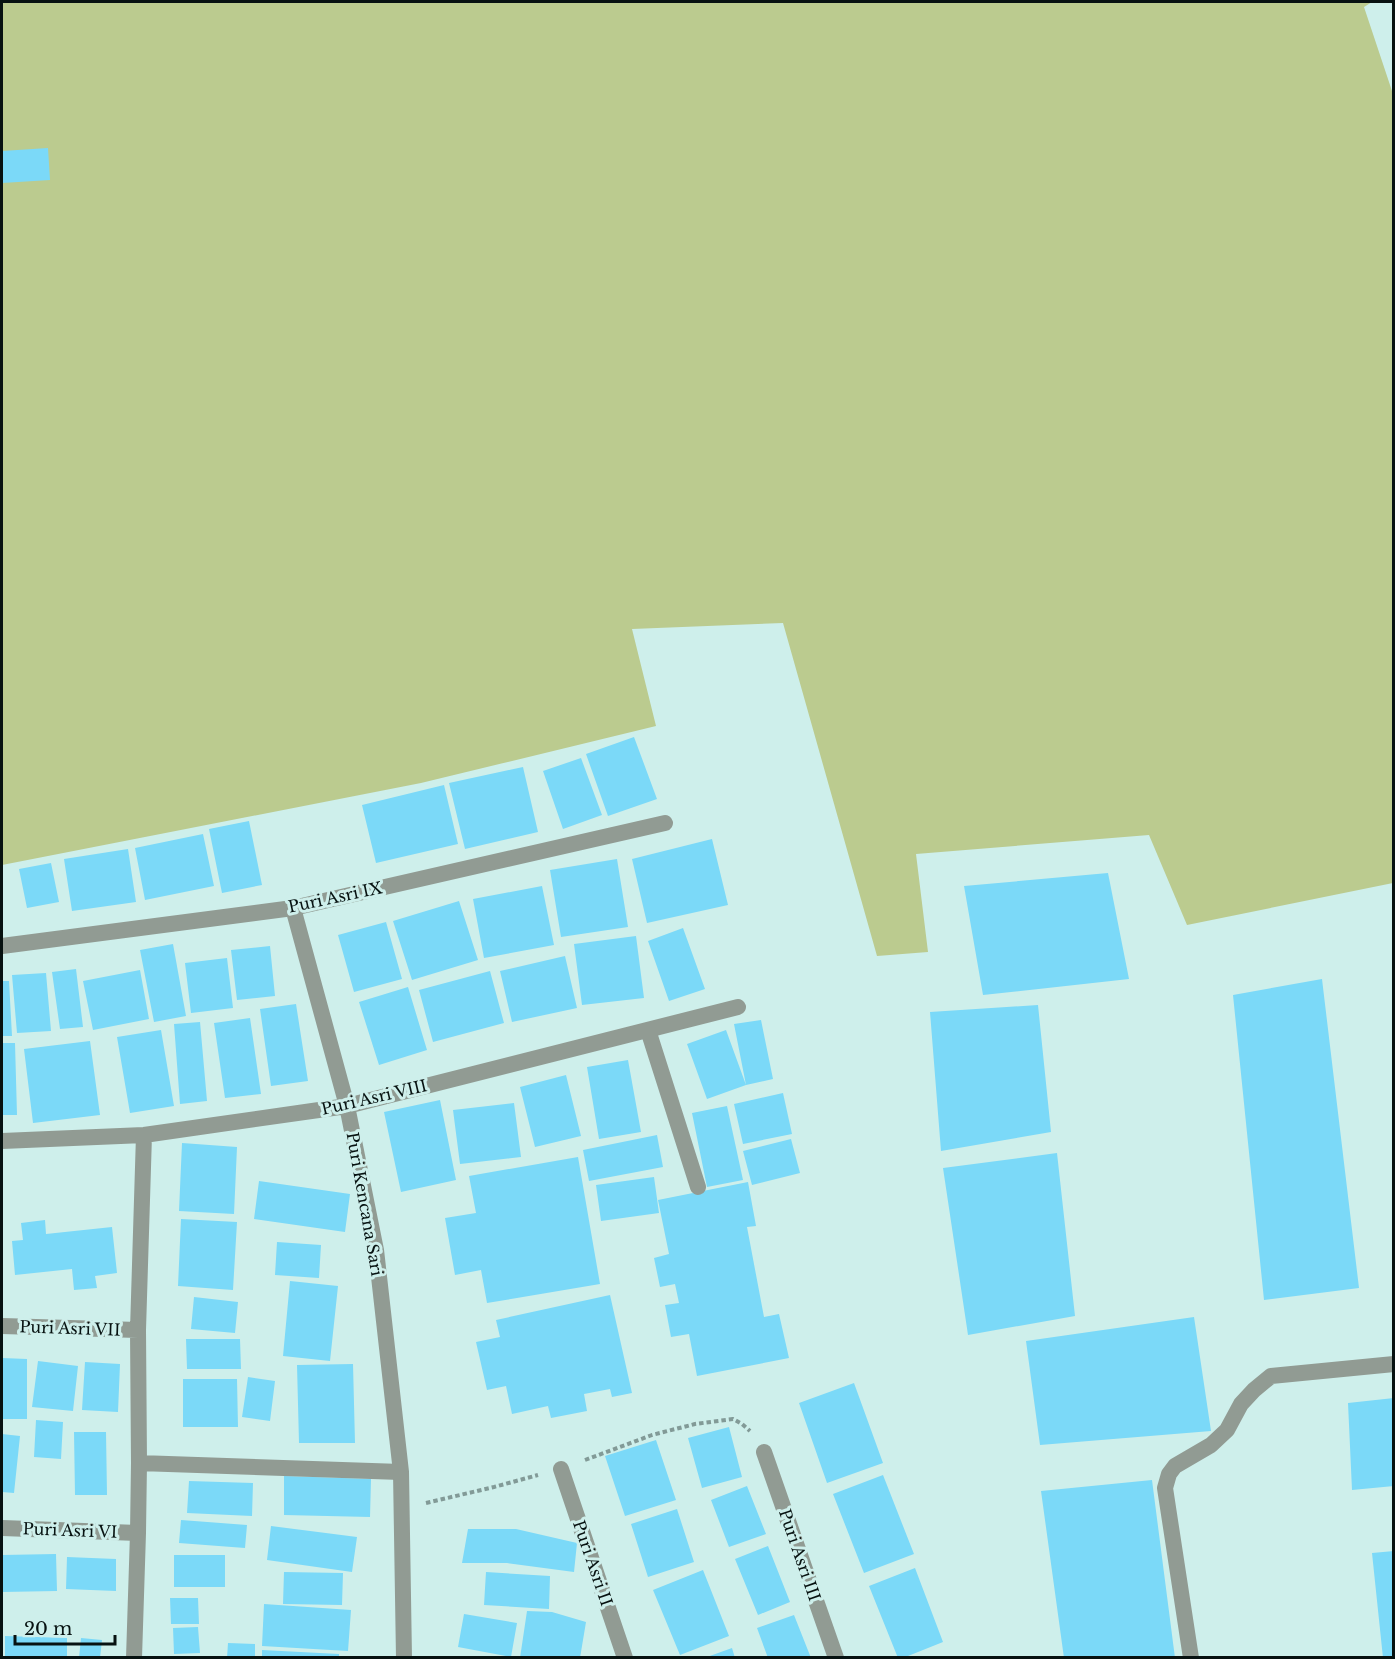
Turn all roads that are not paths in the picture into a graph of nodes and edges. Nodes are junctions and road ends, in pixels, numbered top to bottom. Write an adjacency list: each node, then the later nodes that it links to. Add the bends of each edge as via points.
1 (665, 823): 2 (street, Puri Asri IX)
2 (293, 908): 3 (street, Puri Asri IX); 6 (street, Puri Kencana Sari)
3 (2, 946)
4 (738, 1007): 5 (street, Puri Asri VIII)
5 (648, 1030): 6 (street, Puri Asri VIII); 9 (street)
6 (347, 1106): 7 (street, Puri Asri VIII); 16 (street, Puri Kencana Sari, via 376,1250)
7 (144, 1135): 8 (street, Puri Asri VIII); 11 (street)
8 (2, 1142)
9 (698, 1187)
10 (2, 1326): 11 (street, Puri Asri VII)
11 (138, 1330): 14 (street)
12 (1394, 1364): 23 (street, via 1271,1376 1241,1404 1227,1430 1169,1473 1165,1488)
13 (764, 1452): 22 (street, Puri Asri III)
14 (140, 1463): 16 (street); 18 (street)
15 (561, 1469): 21 (street, Puri Asri II)
16 (401, 1472): 20 (street, Puri Kencana Sari)
17 (2, 1528): 18 (street, Puri Asri VI)
18 (138, 1533): 19 (street)
19 (134, 1658)
20 (405, 1658)
21 (625, 1658)
22 (836, 1658)
23 (1191, 1658)

